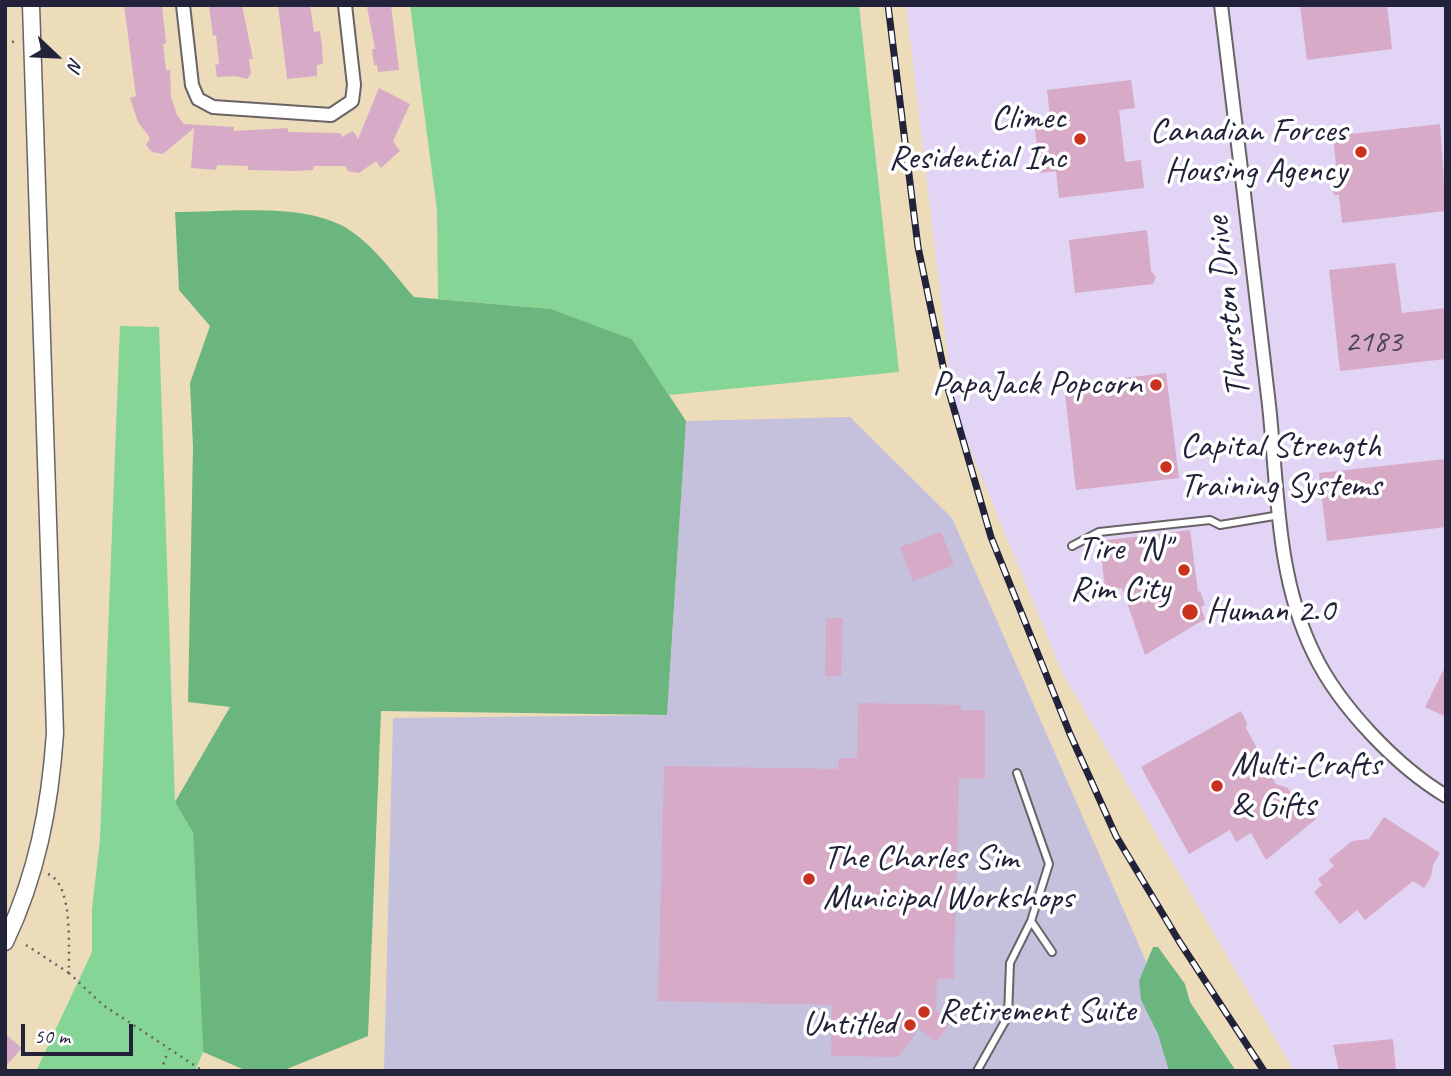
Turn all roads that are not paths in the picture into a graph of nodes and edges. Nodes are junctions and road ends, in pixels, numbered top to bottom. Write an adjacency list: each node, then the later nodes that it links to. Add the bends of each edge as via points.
1 (31, 5): 10 (street, via 55,733 51,789 35,868)
2 (183, 5): 3 (street, via 192,85 198,99 213,107 331,115 352,101)
3 (345, 5)
4 (1221, 5): 5 (street, Thurston Drive)
5 (1280, 515): 6 (lane, via 1220,525 1210,520 1099,532); 8 (street, Thurston Drive, via 1286,579 1314,654 1376,740)
6 (1072, 546)
7 (1017, 773): 9 (lane, via 1049,864)
8 (1446, 796)
9 (1031, 921): 11 (lane); 12 (lane, via 1010,963 1008,1016)
10 (5, 942)
11 (1052, 952)
12 (976, 1071)

